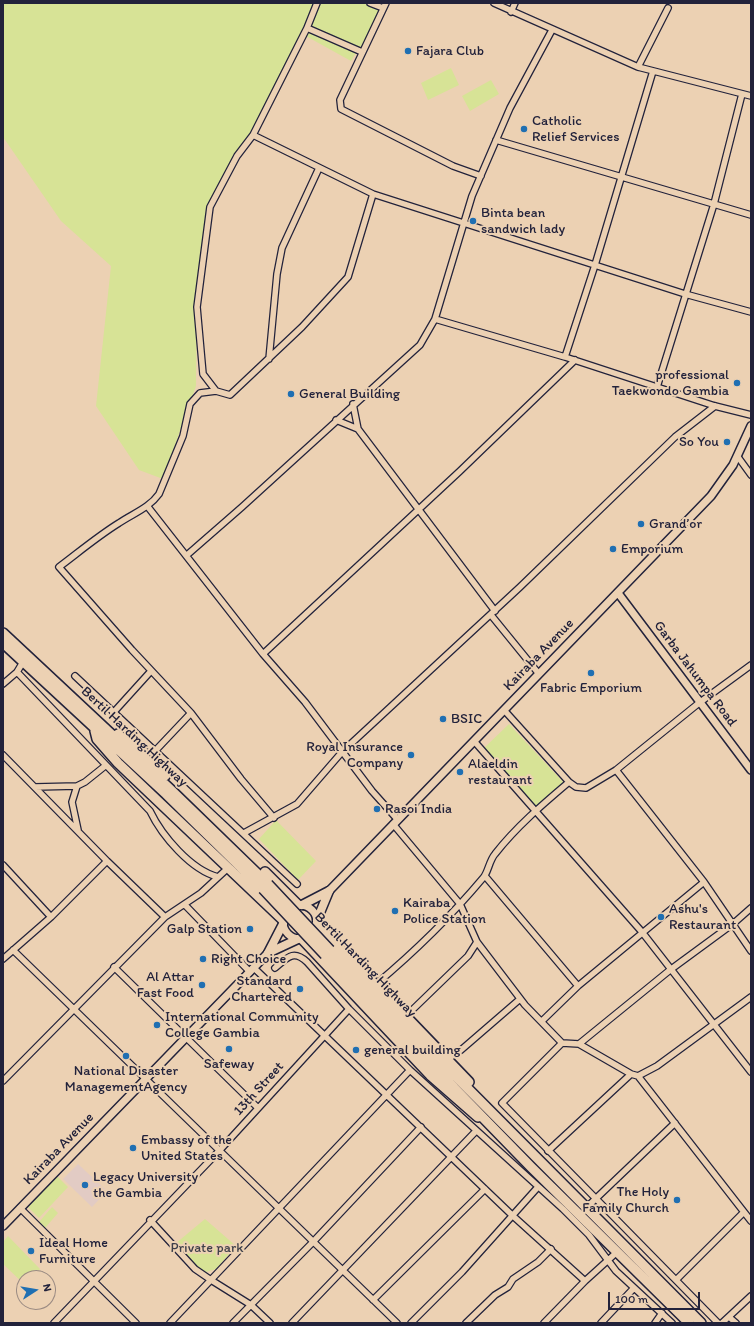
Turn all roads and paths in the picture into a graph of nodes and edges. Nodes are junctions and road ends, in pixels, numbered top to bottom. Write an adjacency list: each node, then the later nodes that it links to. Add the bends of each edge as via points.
1 (317, 3): 8 (street)
2 (370, 3): 5 (street)
3 (494, 3): 7 (street)
4 (515, 3): 7 (street)
5 (384, 6): 10 (street)
6 (668, 8): 11 (street)
7 (511, 12): 9 (street)
8 (307, 28): 10 (street); 15 (street)
9 (552, 30): 11 (street); 16 (street, via 510,108)
10 (362, 52): 18 (street, via 340,100 341,109 453,166)
11 (638, 67): 12 (street)
12 (653, 71): 13 (street); 19 (street)
13 (742, 94): 14 (street); 21 (street)
14 (751, 96)
15 (253, 135): 17 (street); 32 (street, via 237,156 210,207 197,307 203,374)
16 (496, 140): 18 (street); 19 (street)
17 (319, 168): 20 (street); 29 (street, via 282,248)
18 (481, 176): 23 (street)
19 (620, 176): 21 (street); 24 (street)
20 (373, 194): 23 (street); 29 (street, via 348,277)
21 (714, 204): 22 (street); 25 (street)
22 (751, 215)
23 (464, 224): 24 (street); 27 (street)
24 (595, 265): 25 (street); 28 (street)
25 (685, 294): 26 (street); 31 (street)
26 (751, 312)
27 (435, 319): 28 (street); 33 (street, via 420,345)
28 (566, 357): 30 (street)
29 (269, 359): 32 (street, via 230,395)
30 (575, 360): 31 (street); 42 (street)
31 (657, 387): 34 (street)
32 (216, 391): 41 (street, via 200,394 190,404 183,436 159,494)
33 (353, 404): 36 (street); 38 (street)
34 (715, 406): 35 (street); 45 (street, via 675,437)
35 (751, 416)
36 (336, 420): 38 (street); 43 (street)
37 (751, 426): 39 (street, Kairaba Avenue)
38 (358, 429): 42 (street)
39 (738, 457): 40 (street); 44 (street, Kairaba Avenue, via 711,496)
40 (751, 475)
41 (148, 507): 43 (street); 51 (street, via 119,523 59,567)
42 (419, 509): 45 (street); 48 (street)
43 (187, 555): 48 (street)
44 (618, 593): 53 (street, Kairaba Avenue); 56 (street, Garba Jahumpa Road)
45 (493, 613): 53 (street); 63 (street)
46 (3, 633): 60 (main road, Bertil Harding Highway)
47 (3, 643): 49 (main road, Bertil Harding Highway)
48 (263, 654): 63 (street, via 305,702)
49 (23, 662): 52 (street); 60 (main road, Bertil Harding Highway)
50 (751, 665): 56 (street)
51 (151, 671): 58 (street); 59 (street)
52 (17, 672): 55 (street); 65 (street)
53 (539, 674): 57 (street, Kairaba Avenue)
54 (75, 676): 58 (street)
55 (3, 684)
56 (699, 703): 66 (street); 67 (street, Garba Jahumpa Road)
57 (504, 710): 61 (street, Kairaba Avenue); 68 (street)
58 (114, 712): 62 (street)
59 (191, 713): 62 (street); 72 (street)
60 (97, 727): 78 (main road, via 97,739 118,763); 86 (main road, via 114,731 131,744); 126 (main road, Bertil Harding Highway, bridge, via 226,852)
61 (474, 741): 71 (street); 73 (street, Kairaba Avenue)
62 (156, 750): 75 (street)
63 (342, 752): 72 (street, via 297,804); 73 (street)
64 (3, 755): 70 (street)
65 (105, 766): 69 (street); 80 (street, via 150,811 157,827 168,840 200,869)
66 (616, 770): 68 (street, via 586,788 576,787); 81 (street)
67 (751, 770)
68 (569, 782): 71 (street)
69 (76, 786): 70 (street); 74 (street, via 72,802)
70 (35, 788): 74 (street)
71 (536, 810): 79 (street, via 495,854); 93 (street)
72 (274, 818): 75 (street)
73 (395, 821): 83 (street, Kairaba Avenue); 84 (street)
74 (78, 832): 76 (street)
75 (244, 833): 82 (street)
76 (107, 861): 88 (street); 89 (street)
77 (3, 865): 88 (street)
78 (228, 868): 80 (street); 90 (main road)
79 (485, 876): 84 (street); 105 (street)
80 (218, 877): 85 (street)
81 (704, 882): 92 (street); 93 (street)
82 (297, 884)
83 (329, 891): 86 (main road); 91 (main road)
84 (460, 904): 95 (street); 104 (street)
85 (185, 905): 89 (street); 102 (street)
86 (300, 905): 90 (street, via 288,910); 91 (street, via 312,910)
87 (751, 908): 92 (street)
88 (51, 917): 96 (street)
89 (165, 917): 100 (street)
90 (283, 922): 94 (street, via 288,934); 98 (main road)
91 (317, 922): 94 (street, via 312,934); 104 (main road)
92 (734, 923): 97 (street); 103 (street)
93 (642, 932): 103 (street); 105 (street)
94 (300, 939): 98 (main road); 126 (main road, via 430,1075 479,1118)
95 (477, 942): 107 (street); 110 (street, via 468,956)
96 (13, 950): 99 (street); 108 (street)
97 (751, 951)
98 (268, 953): 102 (street, Kairaba Avenue)
99 (3, 959)
100 (114, 967): 108 (street); 114 (street)
101 (275, 968): 109 (street, via 289,956 302,957)
102 (252, 970): 113 (street); 114 (street, Kairaba Avenue)
103 (670, 970): 112 (street); 116 (street)
104 (375, 985): 110 (main road)
105 (578, 986): 111 (street)
106 (751, 997): 112 (street)
107 (520, 999): 111 (street); 117 (street)
108 (75, 1009): 122 (street); 123 (street)
109 (349, 1009): 113 (street, 13th Street); 118 (street)
110 (406, 1016): 117 (main road)
111 (542, 1021): 115 (street)
112 (712, 1024): 119 (street); 121 (street, via 657,1066)
113 (324, 1036): 124 (street); 125 (street, 13th Street)
114 (187, 1037): 122 (street, Kairaba Avenue); 125 (street)
115 (562, 1043): 116 (street); 131 (street, via 502,1103)
116 (579, 1044): 120 (street)
117 (448, 1059): 126 (main road, via 484,1099)
118 (410, 1070): 124 (street); 129 (street)
119 (751, 1072)
120 (631, 1074): 121 (street); 131 (street)
121 (638, 1076): 127 (street)
122 (145, 1079): 130 (street); 136 (street, Kairaba Avenue)
123 (3, 1081)
124 (387, 1094): 128 (street); 137 (street)
125 (258, 1108): 130 (street, 13th Street)
126 (489, 1116): 138 (main road, Bertil Harding Highway); 146 (main road, Bertil Harding Highway)
127 (675, 1123): 135 (street); 139 (street)
128 (421, 1127): 132 (street); 144 (street)
129 (476, 1131): 132 (street); 133 (street)
130 (219, 1151): 137 (street); 141 (street, 13th Street)
131 (548, 1151): 135 (street)
132 (452, 1156): 134 (street); 148 (street)
133 (538, 1187): 140 (street); 147 (street, via 581,1227)
134 (485, 1189): 140 (street); 155 (street)
135 (595, 1198): 138 (street); 150 (street)
136 (20, 1208): 143 (street, Kairaba Avenue); 152 (street)
137 (278, 1208): 144 (street); 149 (street)
138 (586, 1208): 173 (main road, Bertil Harding Highway)
139 (743, 1213): 142 (street); 150 (street)
140 (513, 1216): 145 (street); 166 (street)
141 (150, 1220): 149 (street, via 195,1269); 152 (street, 13th Street)
142 (751, 1221)
143 (3, 1226)
144 (312, 1243): 148 (street); 156 (street)
145 (551, 1249): 151 (street); 167 (street, via 538,1262 513,1279 508,1287 495,1295)
146 (617, 1252): 147 (street); 172 (main road, Bertil Harding Highway)
147 (607, 1261): 151 (street); 153 (street)
148 (343, 1271): 155 (street); 164 (street)
149 (211, 1280): 156 (street); 161 (street)
150 (676, 1280): 174 (street)
151 (585, 1281): 168 (street)
152 (94, 1282): 159 (street, 13th Street); 160 (street)
153 (634, 1288): 157 (street); 169 (street)
154 (751, 1296): 158 (street)
155 (373, 1300): 165 (street)
156 (251, 1305): 162 (street); 163 (street)
157 (662, 1313): 170 (street); 171 (street)
158 (729, 1317): 175 (street); 176 (street)
159 (54, 1323)
160 (136, 1323)
161 (170, 1323)
162 (233, 1323)
163 (270, 1323)
164 (292, 1323)
165 (397, 1323)
166 (411, 1323)
167 (466, 1323)
168 (544, 1323)
169 (601, 1323)
170 (655, 1323)
171 (672, 1323)
172 (689, 1323)
173 (701, 1323)
174 (718, 1323)
175 (722, 1323)
176 (736, 1323)

